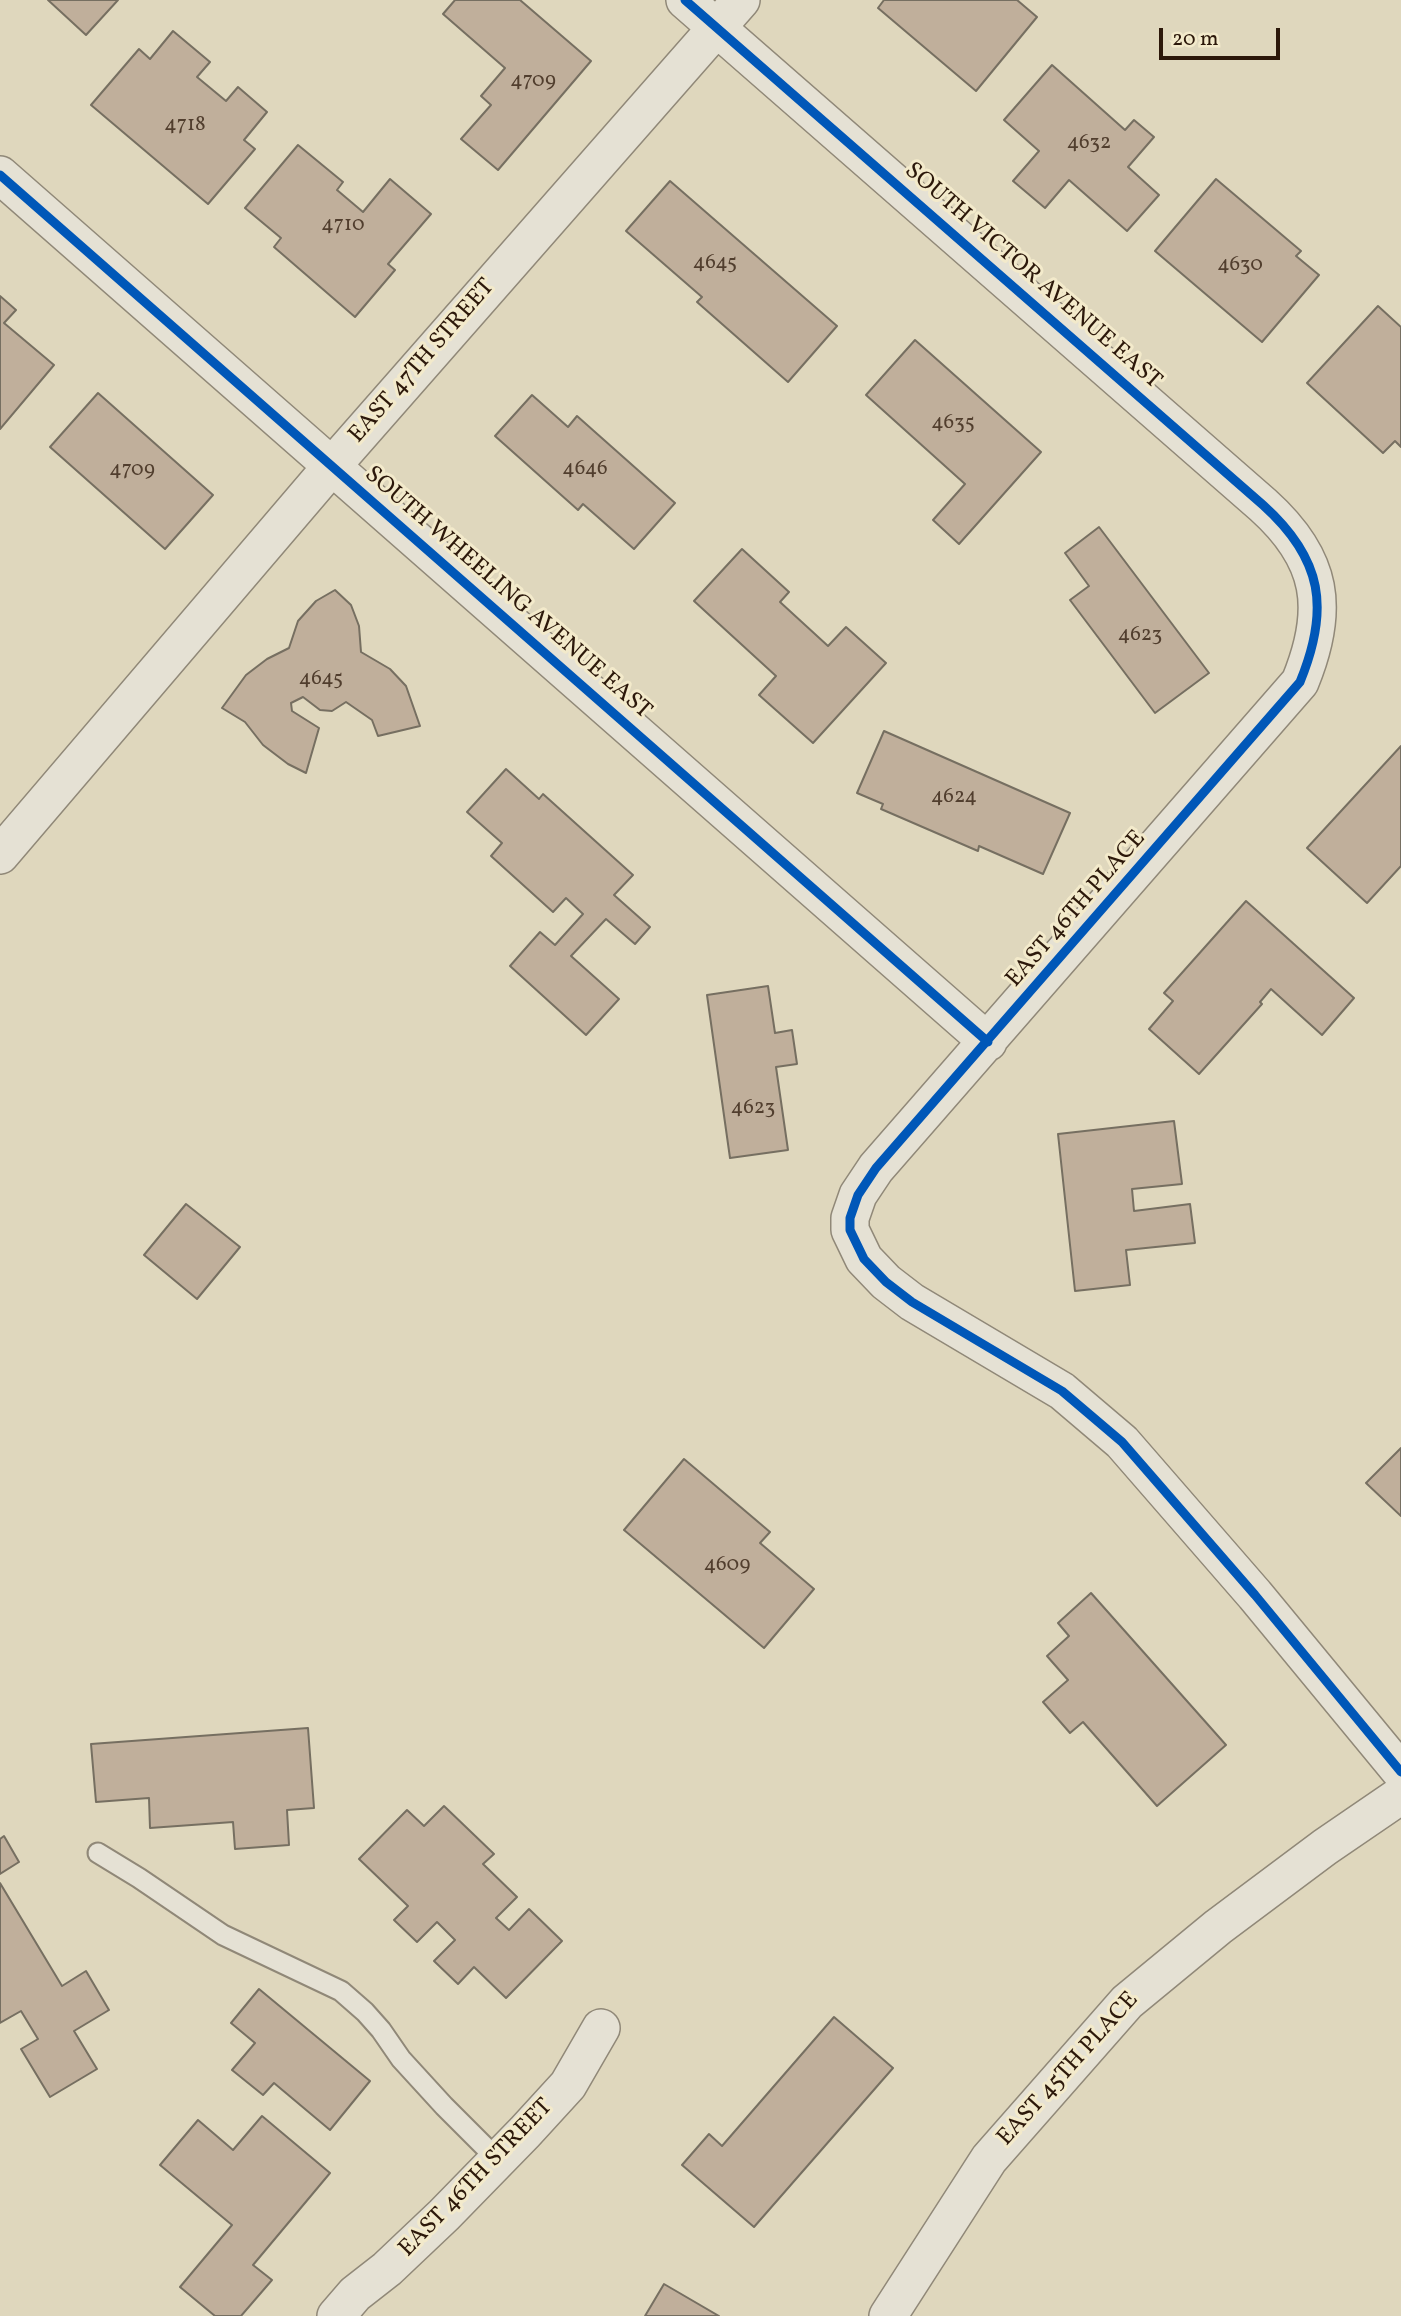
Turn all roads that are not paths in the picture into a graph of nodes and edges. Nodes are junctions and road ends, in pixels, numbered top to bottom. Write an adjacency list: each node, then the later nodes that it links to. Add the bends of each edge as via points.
1 (685, 0): 3 (street, SOUTH VICTOR AVENUE EAST)
2 (741, 0): 3 (street, EAST 47TH STREET)
3 (716, 27): 5 (street, EAST 47TH STREET); 6 (street, SOUTH VICTOR AVENUE EAST, via 1284,524 1307,560)
4 (0, 175): 5 (street, SOUTH WHEELING AVENUE EAST)
5 (332, 466): 7 (street, EAST 47TH STREET); 8 (street, SOUTH WHEELING AVENUE EAST)
6 (1318, 607): 8 (street, EAST 46TH PLACE, via 1312,653 1300,682)
7 (0, 855)
8 (988, 1042): 9 (street, EAST 46TH PLACE, via 876,1168 858,1195 850,1230 863,1259 912,1302 1062,1391 1122,1442)
9 (1401, 1772)
10 (1401, 1794): 15 (street, EAST 45TH PLACE, via 1218,1927 1126,2002 989,2160)
11 (98, 1853): 13 (lane, via 223,1935 341,1991)
12 (601, 2028): 13 (street, EAST 46TH STREET, via 568,2085)
13 (498, 2160): 14 (street, EAST 46TH STREET)
14 (337, 2316)
15 (888, 2316)

